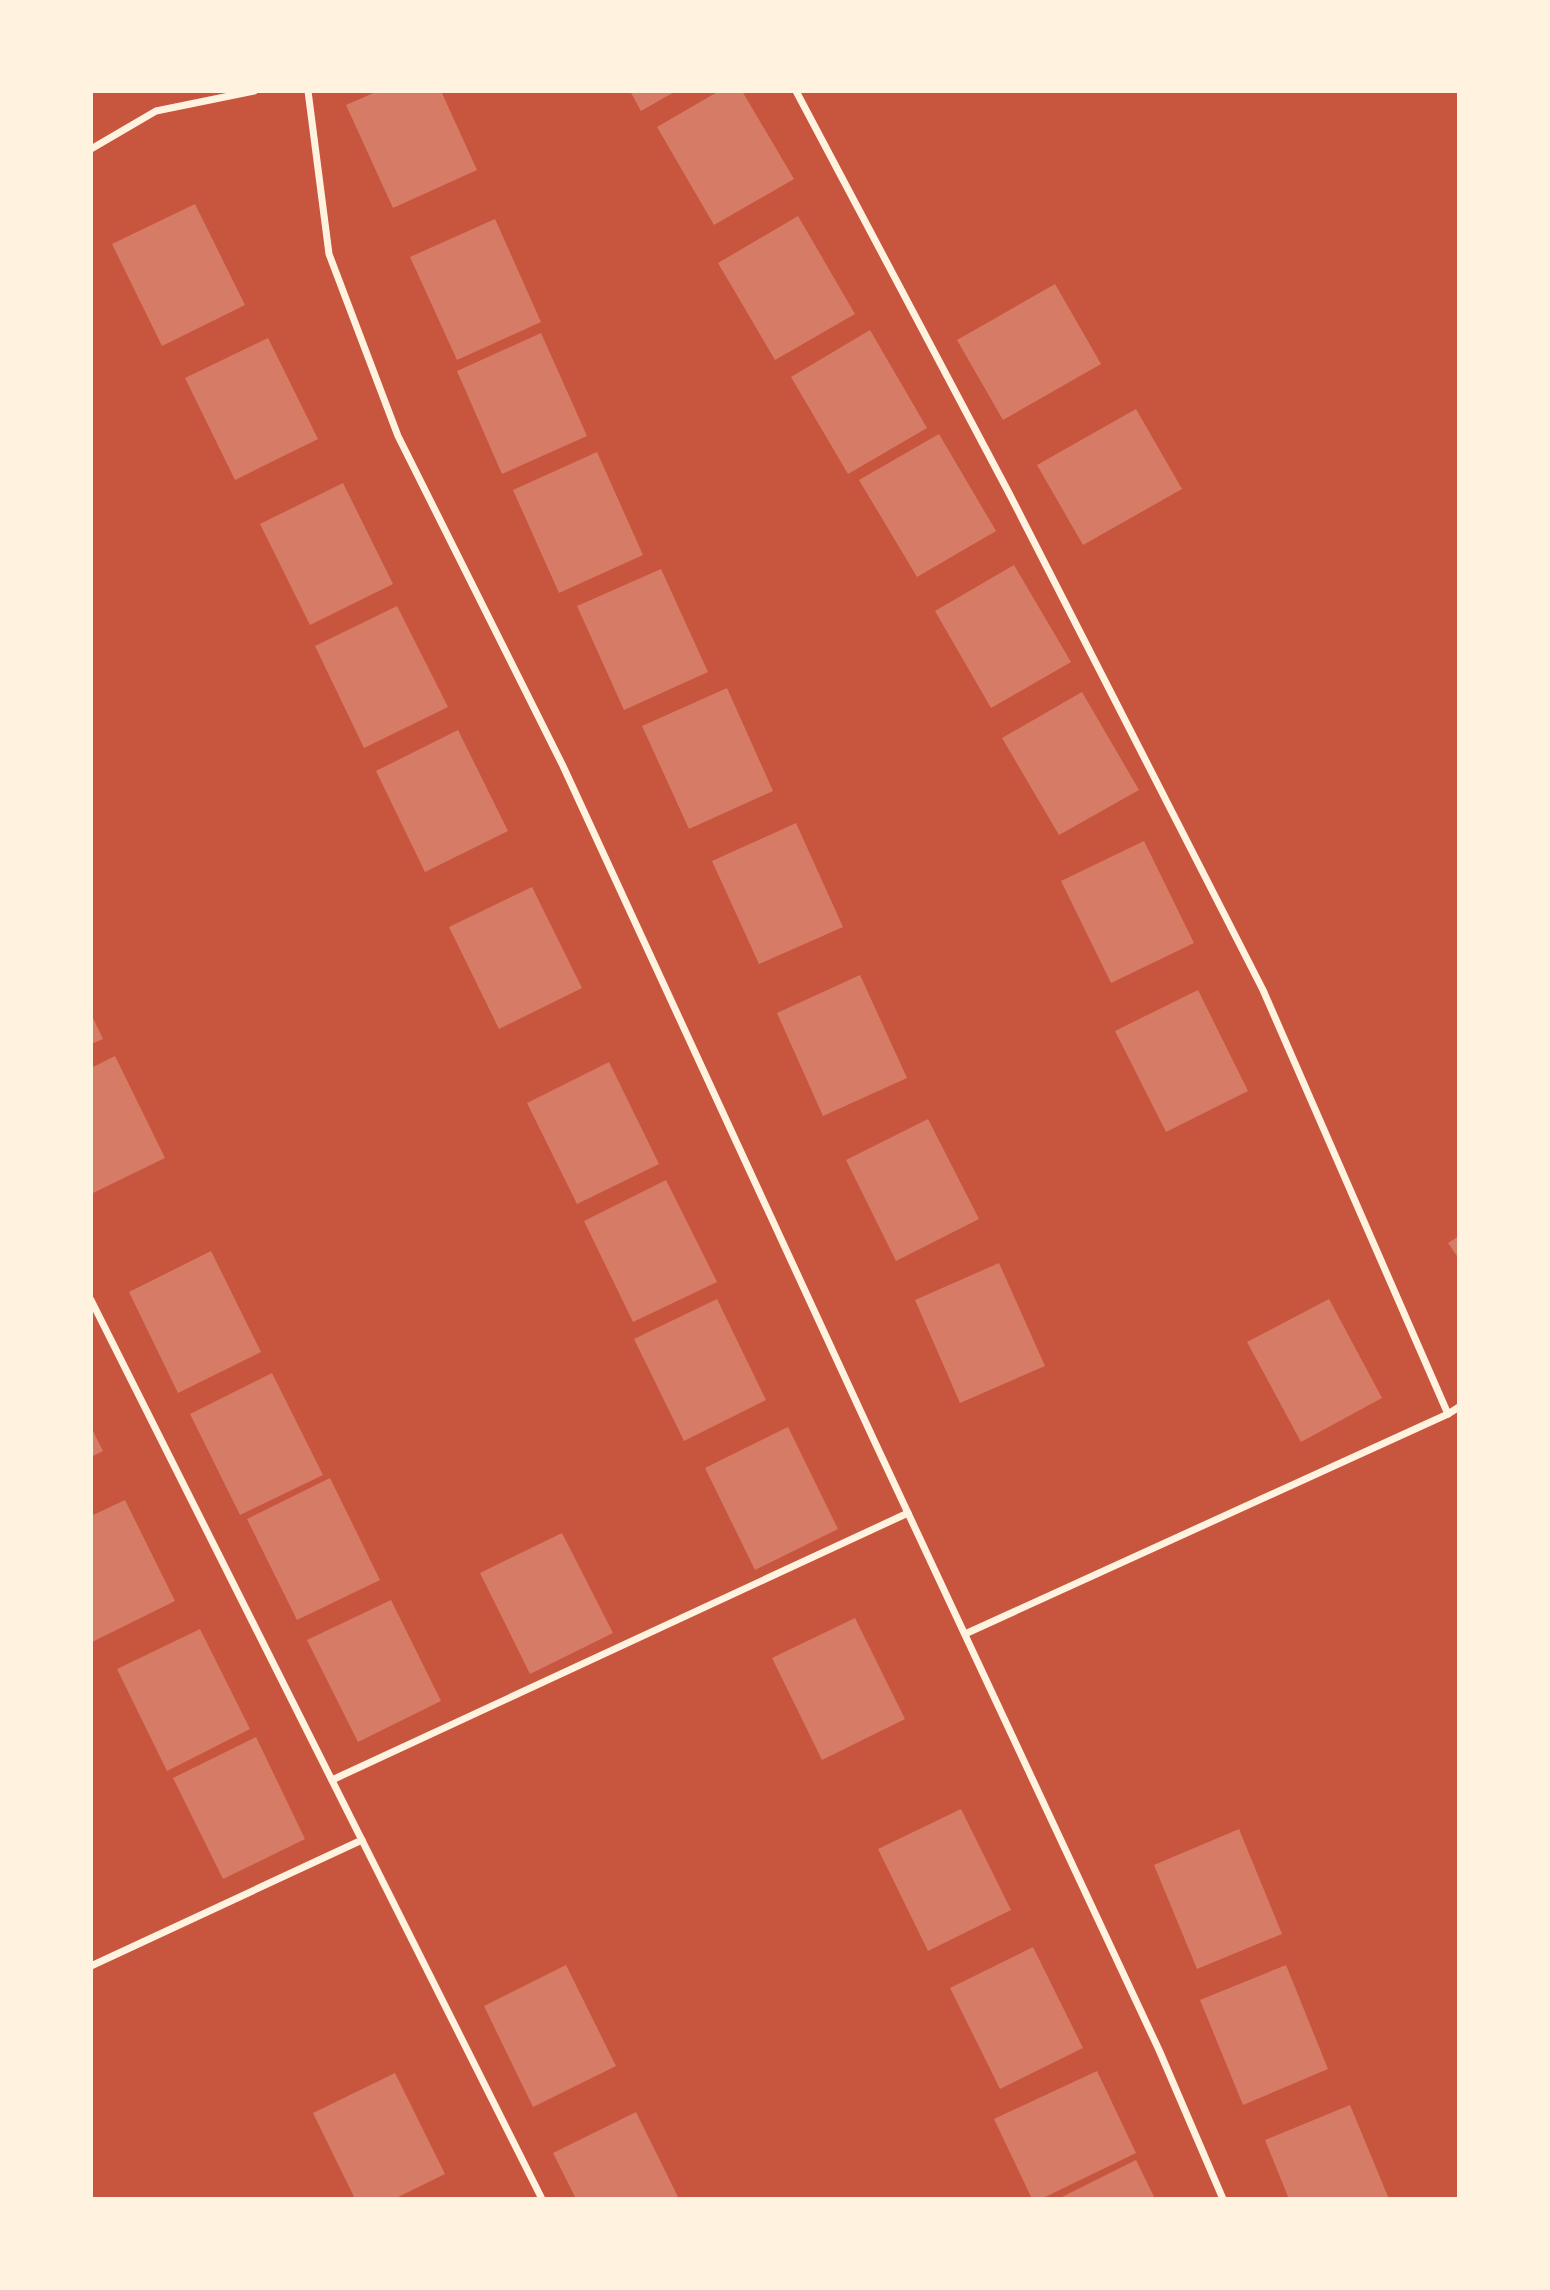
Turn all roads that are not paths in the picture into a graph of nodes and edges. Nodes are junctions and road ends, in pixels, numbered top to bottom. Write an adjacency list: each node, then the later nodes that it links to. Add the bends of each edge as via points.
1 (254, 91): 4 (street, via 156,111)
2 (308, 91): 8 (street, via 329,254 398,436 563,766)
3 (796, 91): 7 (street, via 1010,495 1263,990)
4 (91, 149)
5 (91, 1300): 10 (street)
6 (1459, 1406): 7 (street)
7 (1448, 1413): 9 (street)
8 (908, 1513): 9 (street); 10 (street)
9 (965, 1634): 14 (street, via 1159,2050)
10 (332, 1780): 11 (street)
11 (362, 1840): 12 (street); 13 (street)
12 (91, 1966)
13 (542, 2199)
14 (1223, 2199)

